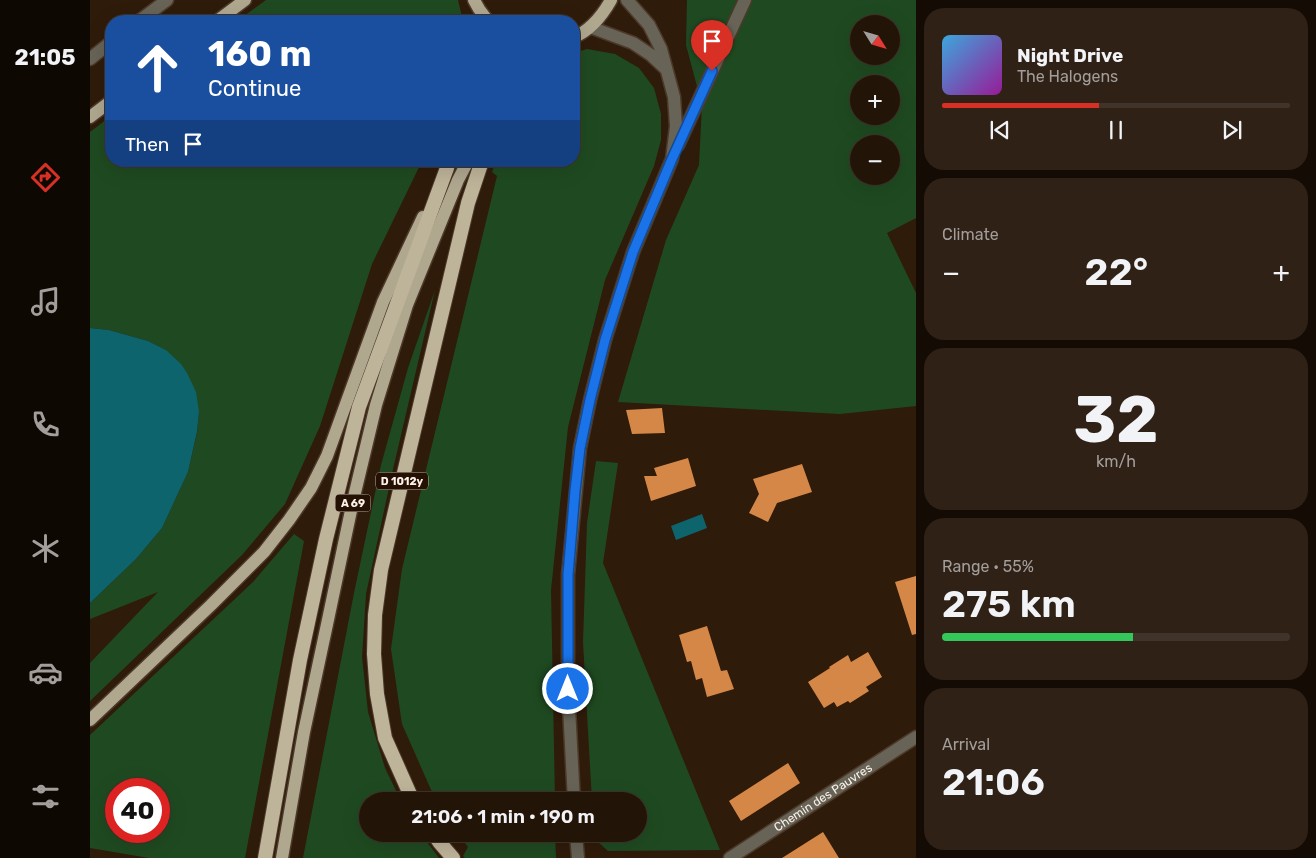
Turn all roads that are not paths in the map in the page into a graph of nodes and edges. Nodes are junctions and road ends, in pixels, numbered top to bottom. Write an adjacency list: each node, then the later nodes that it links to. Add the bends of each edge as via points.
1 (167, 0): 7 (street)
2 (245, 0): 8 (main road)
3 (474, 0): 9 (main road)
4 (611, 0): 10 (main road)
5 (627, 0): 14 (street, via 649,25)
6 (745, 0): 17 (street)
7 (147, 15)
8 (225, 15)
9 (482, 15)
10 (590, 27): 11 (main road); 14 (street, via 632,43)
11 (580, 34)
12 (105, 47): 13 (street)
13 (90, 59)
14 (667, 70): 17 (street, via 674,97 676,126)
15 (105, 106): 16 (main road)
16 (90, 117)
17 (672, 159): 25 (street, via 633,252 613,314 580,448 568,575 568,689)
18 (447, 167): 22 (main road, A 69, via 382,302 327,456 311,488 264,552)
19 (447, 167): 28 (highway, A 69, via 359,406 300,660)
20 (465, 167): 29 (main road, A 69, via 407,305 376,405 320,654)
21 (480, 167): 24 (highway, D 1012y, via 468,203 383,561 375,615 377,694 386,738)
22 (90, 720)
23 (916, 737): 32 (street, Chemin des Pauvres)
24 (409, 792)
25 (574, 792)
26 (439, 842): 30 (highway)
27 (577, 842): 31 (street)
28 (265, 858)
29 (282, 858)
30 (453, 858)
31 (578, 858)
32 (730, 858)

